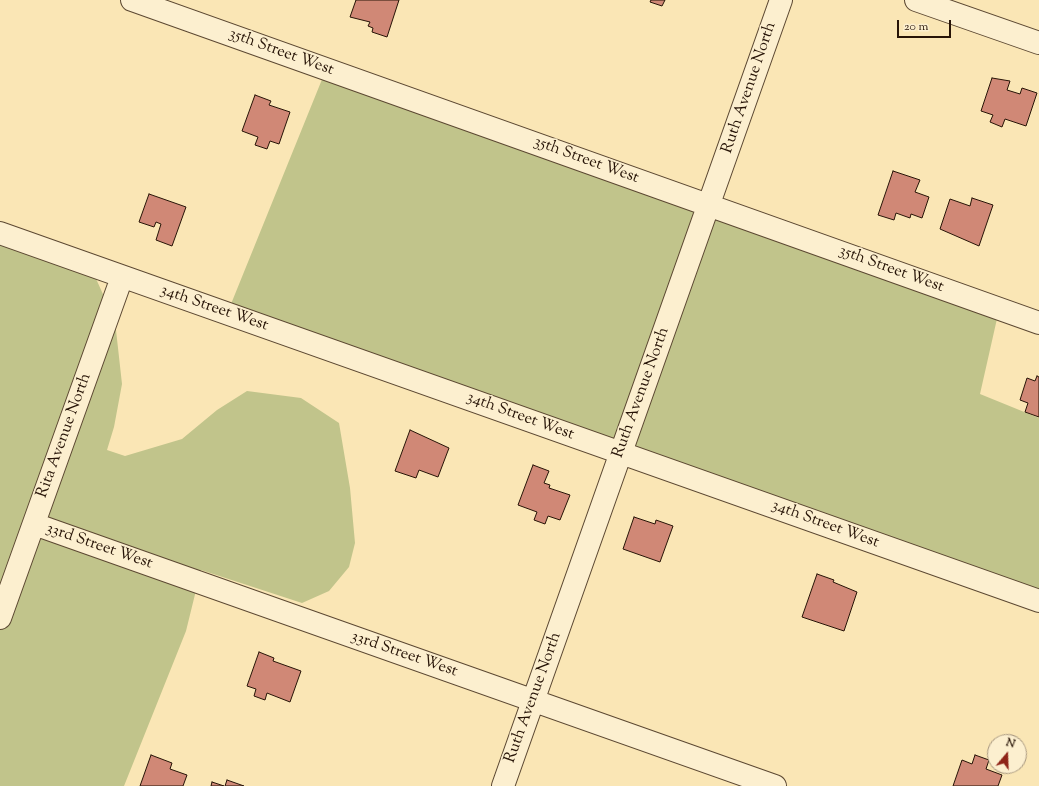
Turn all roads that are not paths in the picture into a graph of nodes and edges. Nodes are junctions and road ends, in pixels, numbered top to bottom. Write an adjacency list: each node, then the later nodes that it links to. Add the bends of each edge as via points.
1 (132, 0): 5 (street, 35th Street West)
2 (781, 0): 5 (street, Ruth Avenue North)
3 (916, 0): 4 (street)
4 (1039, 44)
5 (709, 205): 8 (street, 35th Street West); 9 (street, Ruth Avenue North)
6 (0, 233): 7 (street, 34th Street West)
7 (122, 277): 9 (street, 34th Street West); 10 (street, Rita Avenue North)
8 (1039, 323)
9 (621, 452): 11 (street, 34th Street West); 13 (street, Ruth Avenue North)
10 (34, 524): 12 (street, Rita Avenue North); 13 (street, 33rd Street West)
11 (1039, 601)
12 (0, 618)
13 (533, 700): 14 (street, Ruth Avenue North); 15 (street, 33rd Street West)
14 (503, 786)
15 (775, 786)

